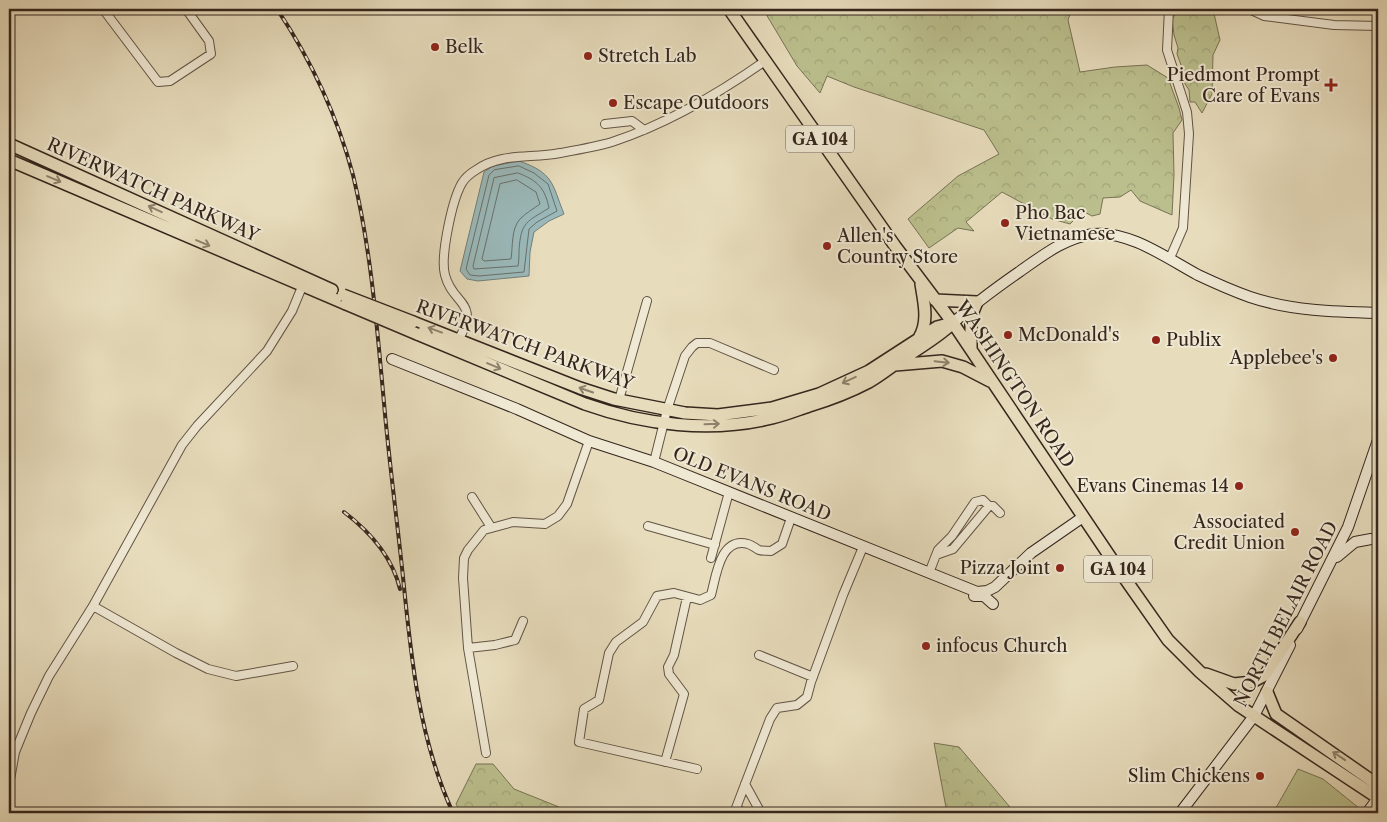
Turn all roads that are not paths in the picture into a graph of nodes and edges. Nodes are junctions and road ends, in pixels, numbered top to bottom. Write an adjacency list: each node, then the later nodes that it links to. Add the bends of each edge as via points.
1 (103, 9): 2 (street, via 158,82 170,81 211,54 209,41)
2 (186, 9)
3 (729, 9): 7 (main road, WASHINGTON ROAD / GA 104)
4 (1169, 9): 12 (street, via 1167,50 1187,112 1189,134 1183,228)
5 (1248, 9): 6 (street, via 1264,16 1334,25)
6 (1378, 26)
7 (765, 61): 9 (street, via 732,85); 13 (main road, WASHINGTON ROAD / GA 104)
8 (605, 124): 9 (street, via 632,121)
9 (644, 130): 21 (street, via 554,155 496,160 472,173 462,183 449,225 444,264 448,283 467,310 468,316)
10 (9, 144): 14 (main road, RIVERWATCH PARKWAY, one-way to 10)
11 (9, 160): 14 (main road, RIVERWATCH PARKWAY, one-way to 14)
12 (1170, 258): 18 (street, via 1133,241 1109,235 1080,237 1056,246); 19 (street, via 1197,274 1252,297 1284,306)
13 (920, 280): 16 (main road, WASHINGTON ROAD / GA 104); 22 (main road, via 925,326)
14 (304, 282): 15 (main road, RIVERWATCH PARKWAY); 52 (street, via 292,311 267,352 182,445)
15 (345, 299): 21 (main road, RIVERWATCH PARKWAY, one-way to 15, bridge); 30 (main road, RIVERWATCH PARKWAY, one-way to 30, bridge, via 417,334 585,404 611,414)
16 (935, 300): 18 (main road); 20 (main road, WASHINGTON ROAD / GA 104)
17 (647, 301): 28 (street)
18 (976, 302): 20 (street); 23 (main road, via 971,318)
19 (1378, 313)
20 (953, 323): 22 (main road, RIVERWATCH PARKWAY, via 937,327); 23 (main road, WASHINGTON ROAD / GA 104); 25 (main road, RIVERWATCH PARKWAY)
21 (459, 339): 28 (main road, RIVERWATCH PARKWAY, one-way to 21, via 580,388)
22 (918, 340): 29 (main road, RIVERWATCH PARKWAY, one-way to 29, via 868,371 793,403 718,415)
23 (971, 349): 27 (main road, WASHINGTON ROAD / GA 104)
24 (392, 358): 32 (street, OLD EVANS ROAD)
25 (894, 365): 27 (main road, one-way to 27, via 942,361 964,367); 30 (main road, RIVERWATCH PARKWAY, one-way to 25, via 691,425 772,418 867,383)
26 (774, 370): 29 (street, via 717,345 697,343 685,356)
27 (995, 385): 38 (main road, WASHINGTON ROAD / GA 104)
28 (619, 400): 29 (main road, RIVERWATCH PARKWAY)
29 (667, 410): 30 (street)
30 (664, 423): 33 (street)
31 (1378, 440): 47 (street, NORTH BELAIR ROAD, via 1348,527)
32 (589, 441): 33 (street, OLD EVANS ROAD); 41 (street, via 567,504 558,516 545,524 513,522)
33 (654, 462): 34 (street, OLD EVANS ROAD)
34 (729, 492): 39 (street, OLD EVANS ROAD); 43 (street)
35 (472, 497): 41 (street)
36 (989, 506): 37 (street); 45 (street, via 953,550); 45 (street, via 983,500 975,502)
37 (1000, 512)
38 (1084, 517): 49 (street, OLD EVANS ROAD, via 1031,553 987,591 977,592); 58 (main road, WASHINGTON ROAD / GA 104, via 1168,640)
39 (791, 518): 44 (street, OLD EVANS ROAD); 50 (street, via 782,544 771,551 737,544 721,557 711,595 700,600)
40 (648, 526): 43 (street)
41 (491, 527): 55 (street, via 484,530 464,558)
42 (1371, 539): 47 (street, via 1355,542)
43 (715, 545): 46 (street)
44 (863, 547): 48 (street, OLD EVANS ROAD); 59 (street)
45 (936, 555): 48 (street)
46 (711, 558)
47 (1332, 561): 54 (street, NORTH BELAIR ROAD)
48 (928, 573): 49 (street, OLD EVANS ROAD)
49 (944, 580): 51 (street, via 956,591 984,596)
50 (687, 597): 65 (street, via 674,655 668,667 669,674 684,694); 65 (street, via 674,594 657,596 643,622 616,642 609,653 599,700 584,709 579,742)
51 (993, 604)
52 (93, 606): 57 (street, via 208,669 236,676); 63 (street, via 49,676)
53 (523, 621): 55 (street, via 515,640)
54 (1300, 622): 58 (main road, via 1265,674 1252,682 1234,684); 60 (street, NORTH BELAIR ROAD)
55 (468, 648): 64 (street)
56 (759, 655): 59 (street)
57 (294, 666)
58 (1200, 672): 61 (main road, WASHINGTON ROAD / GA 104)
59 (813, 676): 67 (street, via 807,697 802,702 774,710)
60 (1267, 692): 61 (street, NORTH BELAIR ROAD); 68 (main road, one-way to 60, via 1276,714)
61 (1254, 716): 70 (main road, WASHINGTON ROAD / GA 104); 74 (street, NORTH BELAIR ROAD)
62 (9, 745): 63 (street)
63 (17, 748): 69 (street)
64 (486, 753)
65 (665, 762): 66 (street)
66 (697, 769)
67 (745, 784): 72 (street, via 736,808); 73 (street)
68 (1378, 784)
69 (9, 785)
70 (1378, 798): 75 (street)
71 (1378, 812): 76 (street)
72 (744, 813)
73 (761, 813)
74 (1180, 813)
75 (1367, 813)
76 (1375, 813)

